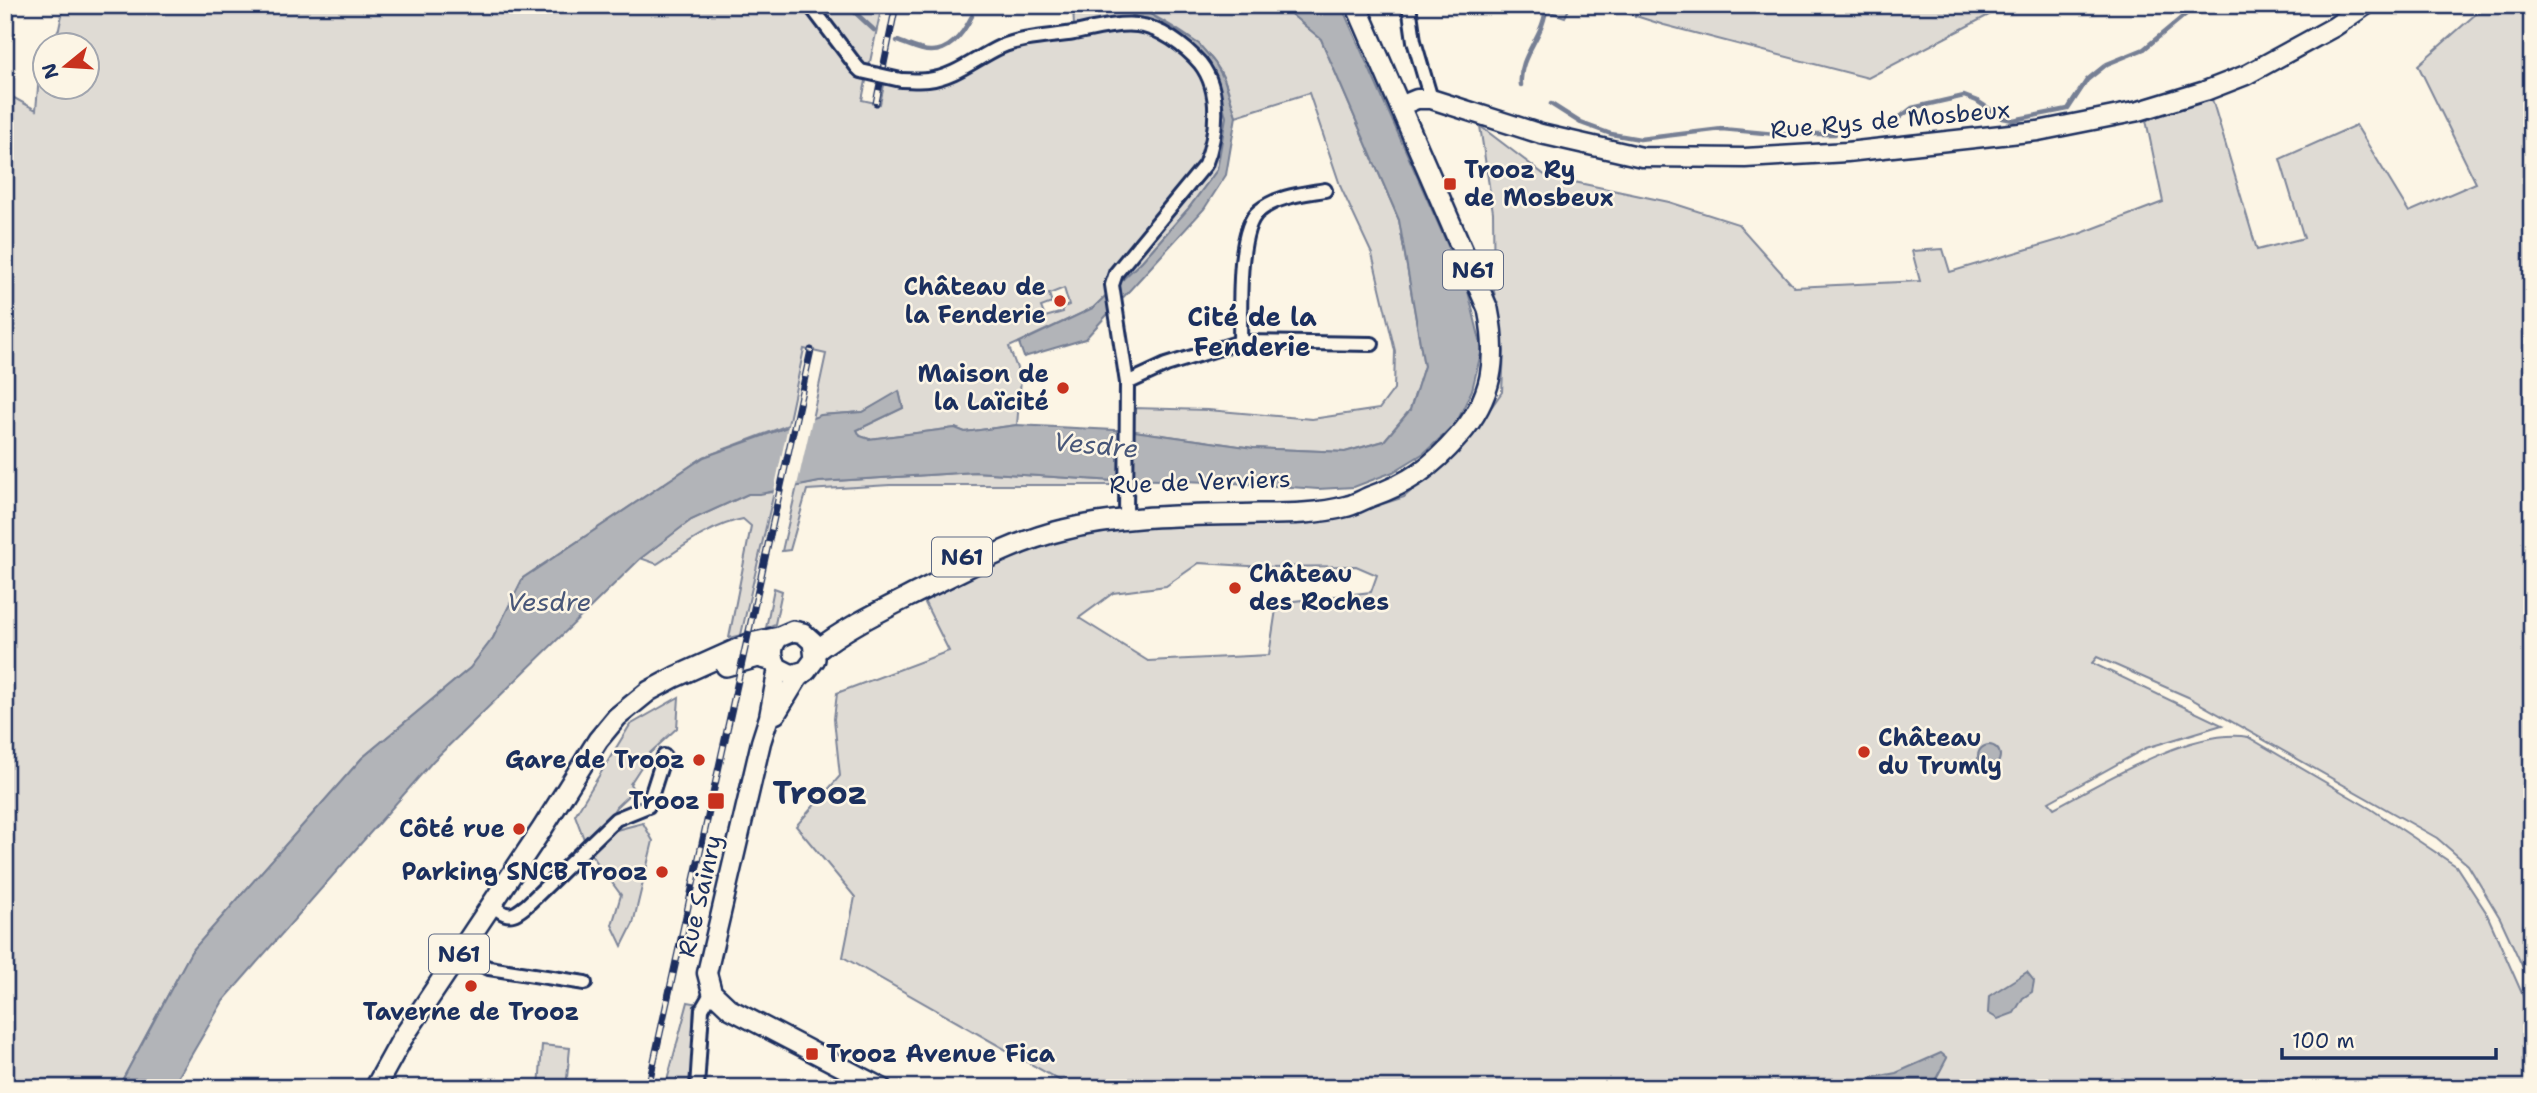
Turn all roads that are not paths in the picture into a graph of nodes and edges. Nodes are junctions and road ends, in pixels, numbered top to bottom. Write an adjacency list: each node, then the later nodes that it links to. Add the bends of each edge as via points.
1 (810, 5): 10 (street, bridge, via 861,71 901,80 949,75 1010,44 1101,27 1138,24 1192,54 1208,74 1213,93 1212,146 1205,165 1116,273 1112,285)
2 (1356, 5): 6 (main road, Rue de Verviers / N61)
3 (1409, 5): 5 (street)
4 (2366, 5): 5 (main road, Rue Rys de Mosbeux, via 2246,75 2139,111 2038,131 1847,152 1745,158 1642,157 1541,134)
5 (1431, 99): 6 (main road)
6 (1400, 106): 11 (main road, Rue de Verviers / N61, via 1488,309 1494,356 1482,403 1461,434 1426,470 1370,497)
7 (1325, 190): 8 (street, via 1289,196 1256,213 1244,237)
8 (1240, 342): 9 (street); 10 (street, via 1166,365)
9 (1372, 344)
10 (1127, 383): 11 (street)
11 (1126, 512): 13 (main road, Rue de Verviers / N61, via 1063,517 1008,535 856,613)
12 (779, 637): 13 (main road, N61, via 793,631); 14 (main road, via 773,646); 22 (main road, N61, via 751,643 675,677 649,691 617,718 598,740)
13 (811, 643): 15 (main road, via 815,659)
14 (776, 665): 15 (main road, N61, via 792,675); 16 (main road, Rue Sainry); 18 (main road, N61, via 758,657 733,663 664,695 625,724)
15 (806, 671): 16 (main road, Rue Sainry, via 788,692)
16 (761, 742): 21 (main road, Rue Sainry, via 707,973)
17 (664, 757): 18 (street, via 648,806 616,819 514,915)
18 (500, 911): 19 (main road, N61)
19 (468, 959): 20 (street, via 489,968); 22 (main road, N61)
20 (585, 983)
21 (712, 992): 23 (street, via 702,1009); 24 (main road, Rue Sainry, via 730,1009)
22 (377, 1084)
23 (697, 1088)
24 (882, 1088)

